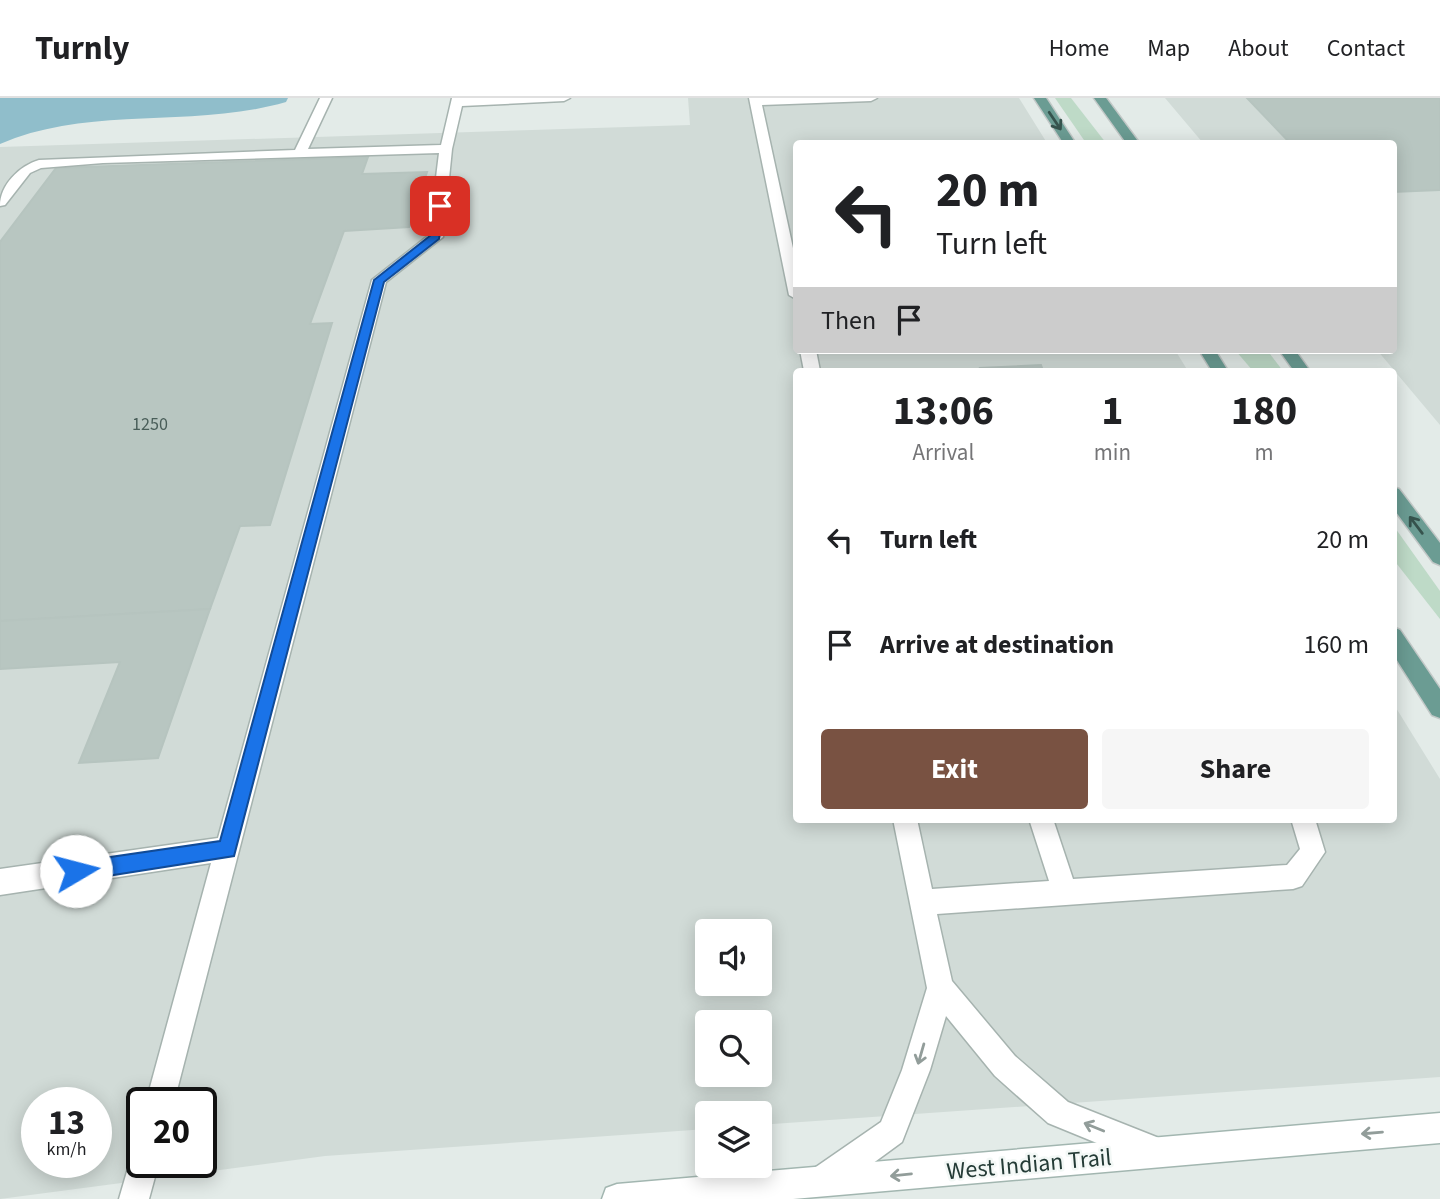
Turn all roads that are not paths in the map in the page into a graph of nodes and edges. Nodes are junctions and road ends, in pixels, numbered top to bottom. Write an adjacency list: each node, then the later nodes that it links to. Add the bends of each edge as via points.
1 (326, 98): 11 (street)
2 (564, 98): 7 (street)
3 (871, 98): 6 (street)
4 (1040, 98): 8 (main road, one-way to 8)
5 (1100, 98): 9 (main road)
6 (755, 100): 13 (street)
7 (458, 101): 10 (street)
8 (1067, 140)
9 (1131, 140)
10 (446, 149): 11 (street); 21 (street, via 436,236 379,280)
11 (300, 153): 12 (street, via 39,164 26,170)
12 (0, 202)
13 (793, 281)
14 (1397, 499): 15 (main road, one-way to 14)
15 (1440, 557)
16 (1397, 642): 17 (main road)
17 (1440, 708)
18 (906, 823): 24 (street)
19 (1042, 823): 23 (street)
20 (1304, 823): 23 (street, via 1313,852 1293,877)
21 (228, 849): 22 (street); 26 (street)
22 (0, 882)
23 (1065, 892): 24 (street)
24 (922, 902): 25 (street)
25 (940, 988): 28 (street, one-way to 25, via 1058,1113 1005,1066); 30 (street, one-way to 30, via 892,1132)
26 (164, 1087)
27 (1440, 1128): 28 (street, West Indian Trail, one-way to 28)
28 (1157, 1152): 30 (street, West Indian Trail, one-way to 30)
29 (140, 1178): 31 (street)
30 (818, 1184): 32 (street, West Indian Trail)
31 (134, 1199)
32 (617, 1199)

